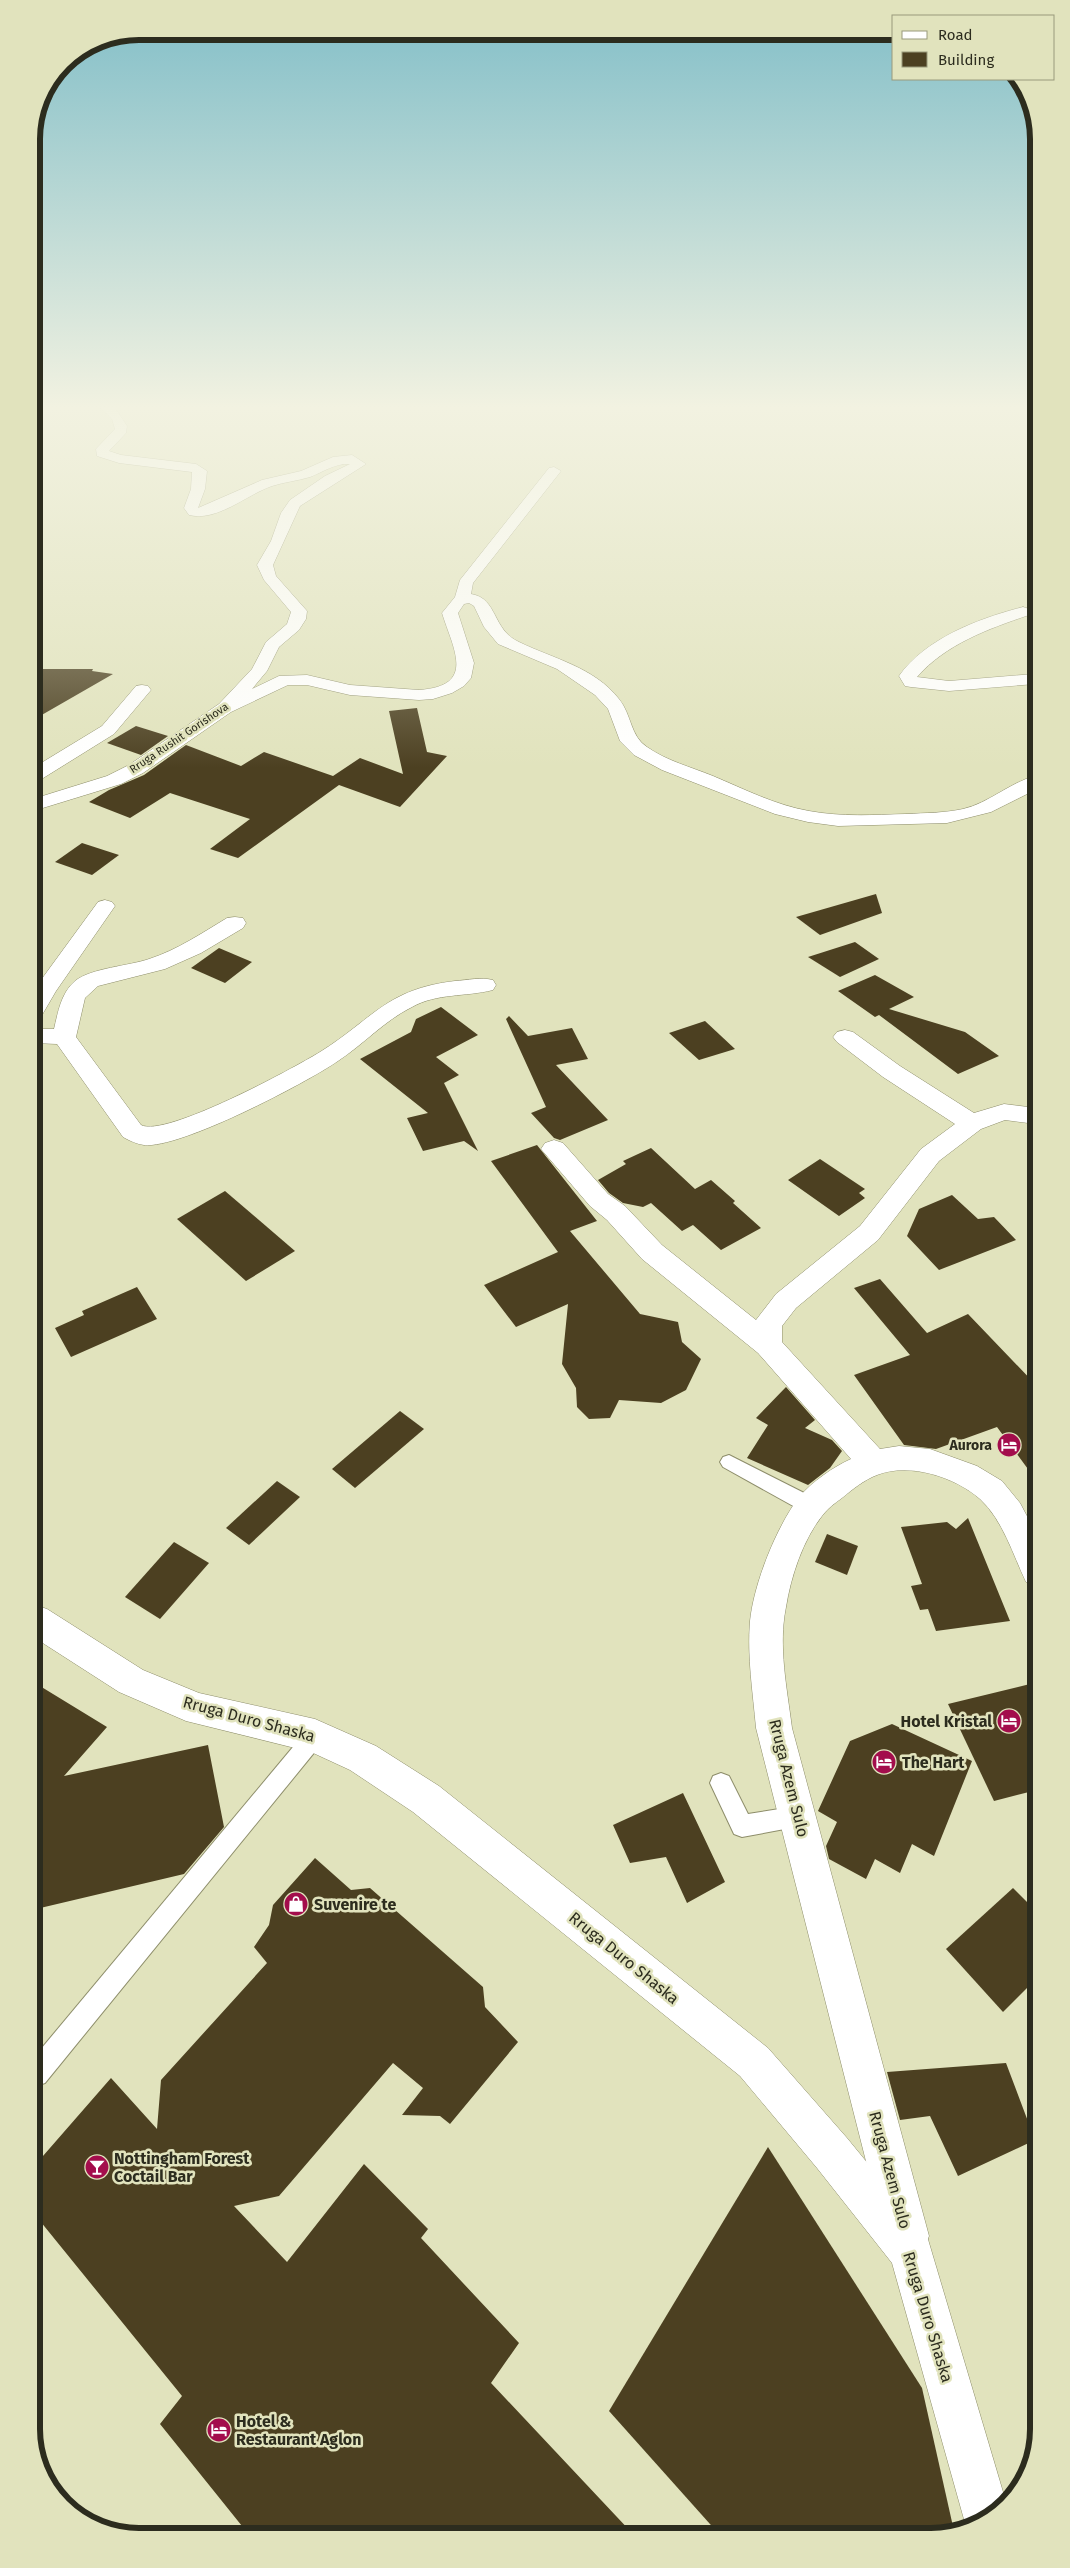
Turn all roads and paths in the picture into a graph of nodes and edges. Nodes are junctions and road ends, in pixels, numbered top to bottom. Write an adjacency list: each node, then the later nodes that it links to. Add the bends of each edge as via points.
1 (283, 528): 7 (street, Rruga Rushit Gorishova, via 265,565 269,577 299,611 298,619 272,645 259,671)
2 (509, 528): 3 (street, via 465,583)
3 (463, 599): 7 (street, via 452,606 450,613 466,663 465,674 446,689 419,695 350,690 295,678); 9 (street, via 481,602 496,636 518,649 563,666 596,688 614,704 633,745 674,767 793,813 823,820 966,815)
4 (1029, 611): 5 (street, via 982,626 954,640 908,676 912,682 949,686)
5 (1030, 679)
6 (142, 690): 8 (street, via 108,730)
7 (225, 708): 10 (street, Rruga Rushit Gorishova, via 136,769 114,780)
8 (40, 772)
9 (1030, 785)
10 (40, 803)
11 (106, 906): 14 (street)
12 (235, 923): 16 (street, via 193,948 157,964 80,986 74,994)
13 (485, 985): 16 (street, via 414,997 330,1056 287,1081 163,1135 145,1137 132,1131)
14 (40, 998)
15 (40, 1036): 16 (street)
16 (64, 1036)
17 (846, 1037): 19 (street, via 876,1063)
18 (1030, 1115): 19 (street, via 1004,1112)
19 (972, 1122): 21 (street, via 930,1155 869,1233 786,1301 768,1324)
20 (554, 1149): 21 (street, via 599,1200 616,1213 652,1252)
21 (768, 1345): 23 (street)
22 (729, 1462): 24 (lane)
23 (872, 1462): 24 (street, Rruga Azem Sulo, via 842,1478); 25 (street, Rruga Azem Sulo, via 908,1457 934,1462 965,1474 995,1493 1012,1517)
24 (811, 1506): 29 (street, Rruga Azem Sulo, via 788,1549 768,1608 767,1655 774,1728)
25 (1030, 1557)
26 (40, 1623): 27 (street, Rruga Duro Shaska, via 131,1681 198,1709)
27 (315, 1736): 30 (lane); 31 (street, Rruga Duro Shaska, via 363,1758 426,1799 754,2062)
28 (721, 1783): 29 (lane, via 742,1826)
29 (798, 1817): 31 (street, Rruga Azem Sulo)
30 (40, 2069)
31 (911, 2252): 32 (street, Rruga Duro Shaska)
32 (985, 2512)

